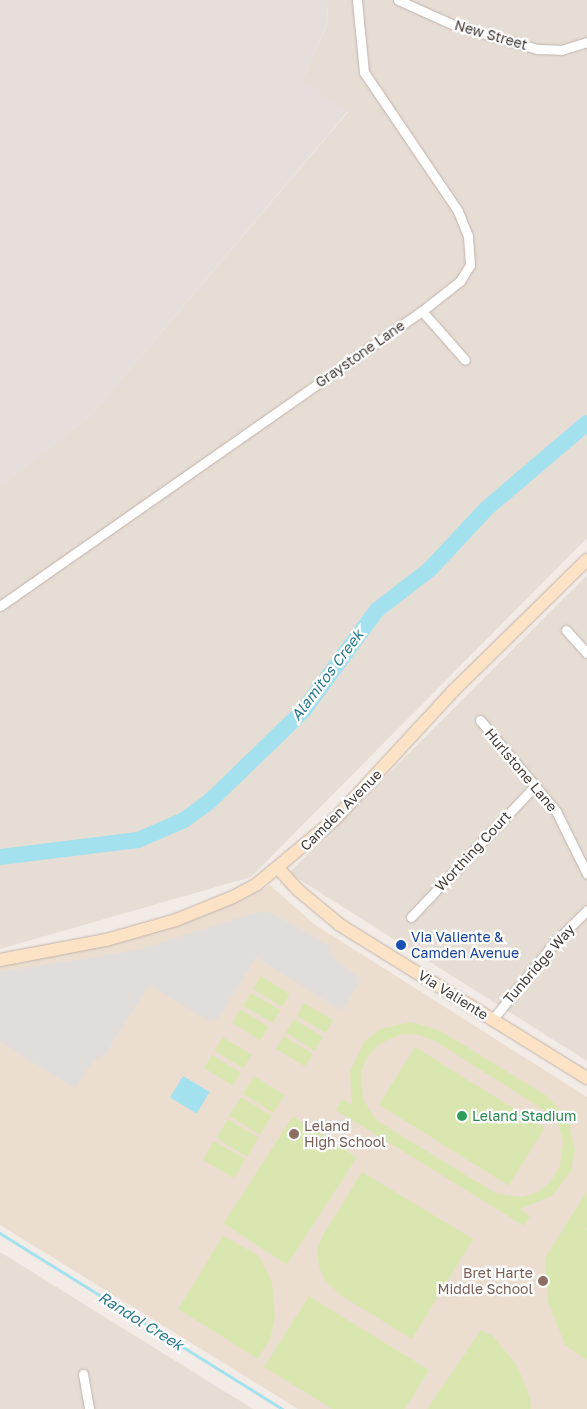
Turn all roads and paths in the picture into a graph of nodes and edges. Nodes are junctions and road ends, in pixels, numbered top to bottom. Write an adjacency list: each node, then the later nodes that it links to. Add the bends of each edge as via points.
1 (357, 0): 4 (street, Graystone Lane, via 364,72 458,211 470,245 470,266 460,281)
2 (398, 0): 3 (street, New Street, via 454,25 537,48 561,50)
3 (587, 42)
4 (422, 311): 5 (street); 7 (street, Graystone Lane)
5 (465, 360)
6 (587, 560): 12 (street, Camden Avenue, via 452,692 335,820)
7 (0, 606)
8 (566, 630): 9 (street)
9 (587, 653)
10 (480, 720): 11 (street, Hurlstone Lane)
11 (536, 785): 13 (street, Hurlstone Lane, via 556,811); 15 (street, Worthing Court)
12 (278, 868): 16 (street, Camden Avenue, via 234,897 176,920 106,940); 17 (street, Via Valiente, via 298,890 340,925)
13 (587, 874)
14 (587, 910): 17 (street, Tunbridge Way, via 540,960)
15 (411, 917)
16 (0, 960)
17 (493, 1020): 18 (street, Via Valiente)
18 (587, 1078)
19 (83, 1374): 20 (street)
20 (89, 1409)

